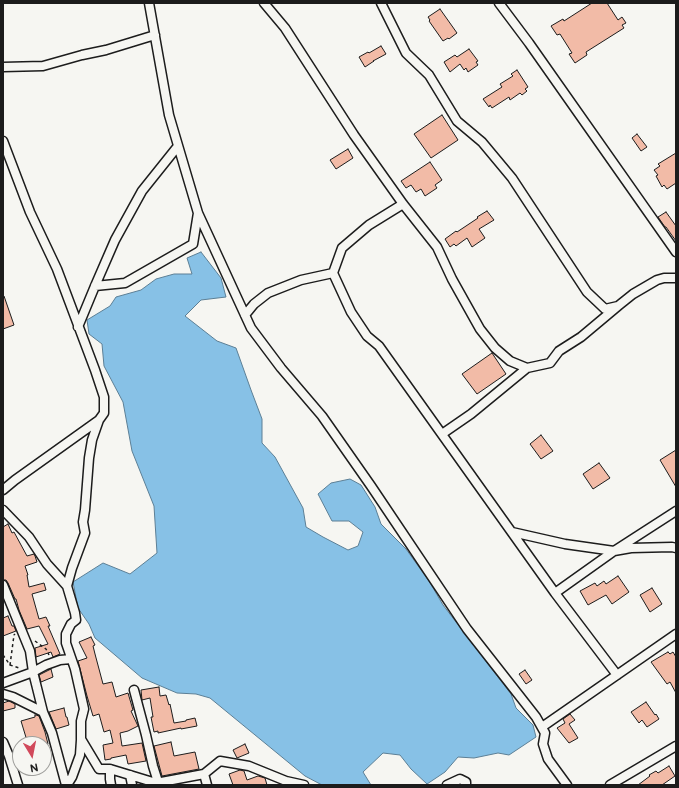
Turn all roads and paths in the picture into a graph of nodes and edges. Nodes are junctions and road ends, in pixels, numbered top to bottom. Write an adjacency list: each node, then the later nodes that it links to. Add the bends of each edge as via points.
1 (149, 3): 5 (street)
2 (264, 3): 9 (street, via 286,28 354,135)
3 (381, 3): 15 (street, via 406,53 429,75 457,121 482,142 512,178 587,292 604,309)
4 (499, 3): 11 (street)
5 (155, 34): 6 (street, via 106,50 42,66); 8 (street, via 169,115)
6 (3, 68)
7 (3, 141): 17 (street)
8 (178, 146): 10 (street); 14 (street, via 142,191 115,240)
9 (403, 204): 12 (street, via 368,225 342,248); 18 (street, via 437,246 480,329 495,348 510,361)
10 (198, 213): 14 (street, via 193,244 125,283); 16 (street)
11 (676, 252)
12 (333, 273): 16 (street, via 301,280 268,294 254,304); 20 (street, via 351,312 367,336 379,346)
13 (676, 278): 15 (street, via 657,280)
14 (94, 286): 17 (street)
15 (618, 306): 18 (street, via 581,337 559,351 550,363)
16 (245, 315): 43 (street, via 251,328 281,368 326,422 467,629)
17 (78, 327): 19 (street, via 104,397 104,413)
18 (527, 368): 20 (street)
19 (99, 420): 21 (street); 28 (street, via 89,458 83,522 85,533)
20 (442, 434): 24 (street)
21 (3, 490)
22 (3, 510): 28 (street, via 29,537)
23 (676, 510): 26 (street)
24 (512, 532): 26 (street, via 565,544); 29 (street)
25 (676, 548): 26 (street, via 631,548)
26 (614, 551): 29 (street)
27 (3, 585): 30 (street)
28 (67, 586): 34 (street, via 76,620 66,634)
29 (555, 593): 38 (street)
30 (20, 628): 36 (path, via 14,635); 37 (street, via 30,652)
31 (676, 634): 38 (street)
32 (34, 640): 35 (path, via 46,650)
33 (3, 655): 36 (path)
34 (71, 659): 35 (street); 44 (street, via 84,709)
35 (54, 662): 37 (street)
36 (10, 665): 37 (path)
37 (33, 672): 39 (street); 42 (street)
38 (616, 675): 43 (street)
39 (3, 683)
40 (134, 690): 50 (street)
41 (3, 694): 42 (street)
42 (43, 712): 52 (street, via 52,733)
43 (542, 728): 59 (street, via 545,733 543,744 548,759)
44 (81, 739): 47 (street, via 99,769); 52 (street, via 80,755 72,777)
45 (3, 742): 51 (street)
46 (676, 746): 60 (street)
47 (110, 769): 49 (street); 53 (street)
48 (204, 774): 50 (street); 55 (street); 56 (street, via 220,761 249,766)
49 (130, 775): 50 (street); 54 (street)
50 (159, 784)
51 (18, 785)
52 (66, 785)
53 (111, 785)
54 (132, 785)
55 (207, 785)
56 (304, 785)
57 (447, 785): 58 (street, via 460,779 466,782)
58 (466, 785)
59 (567, 785)
60 (610, 785)

